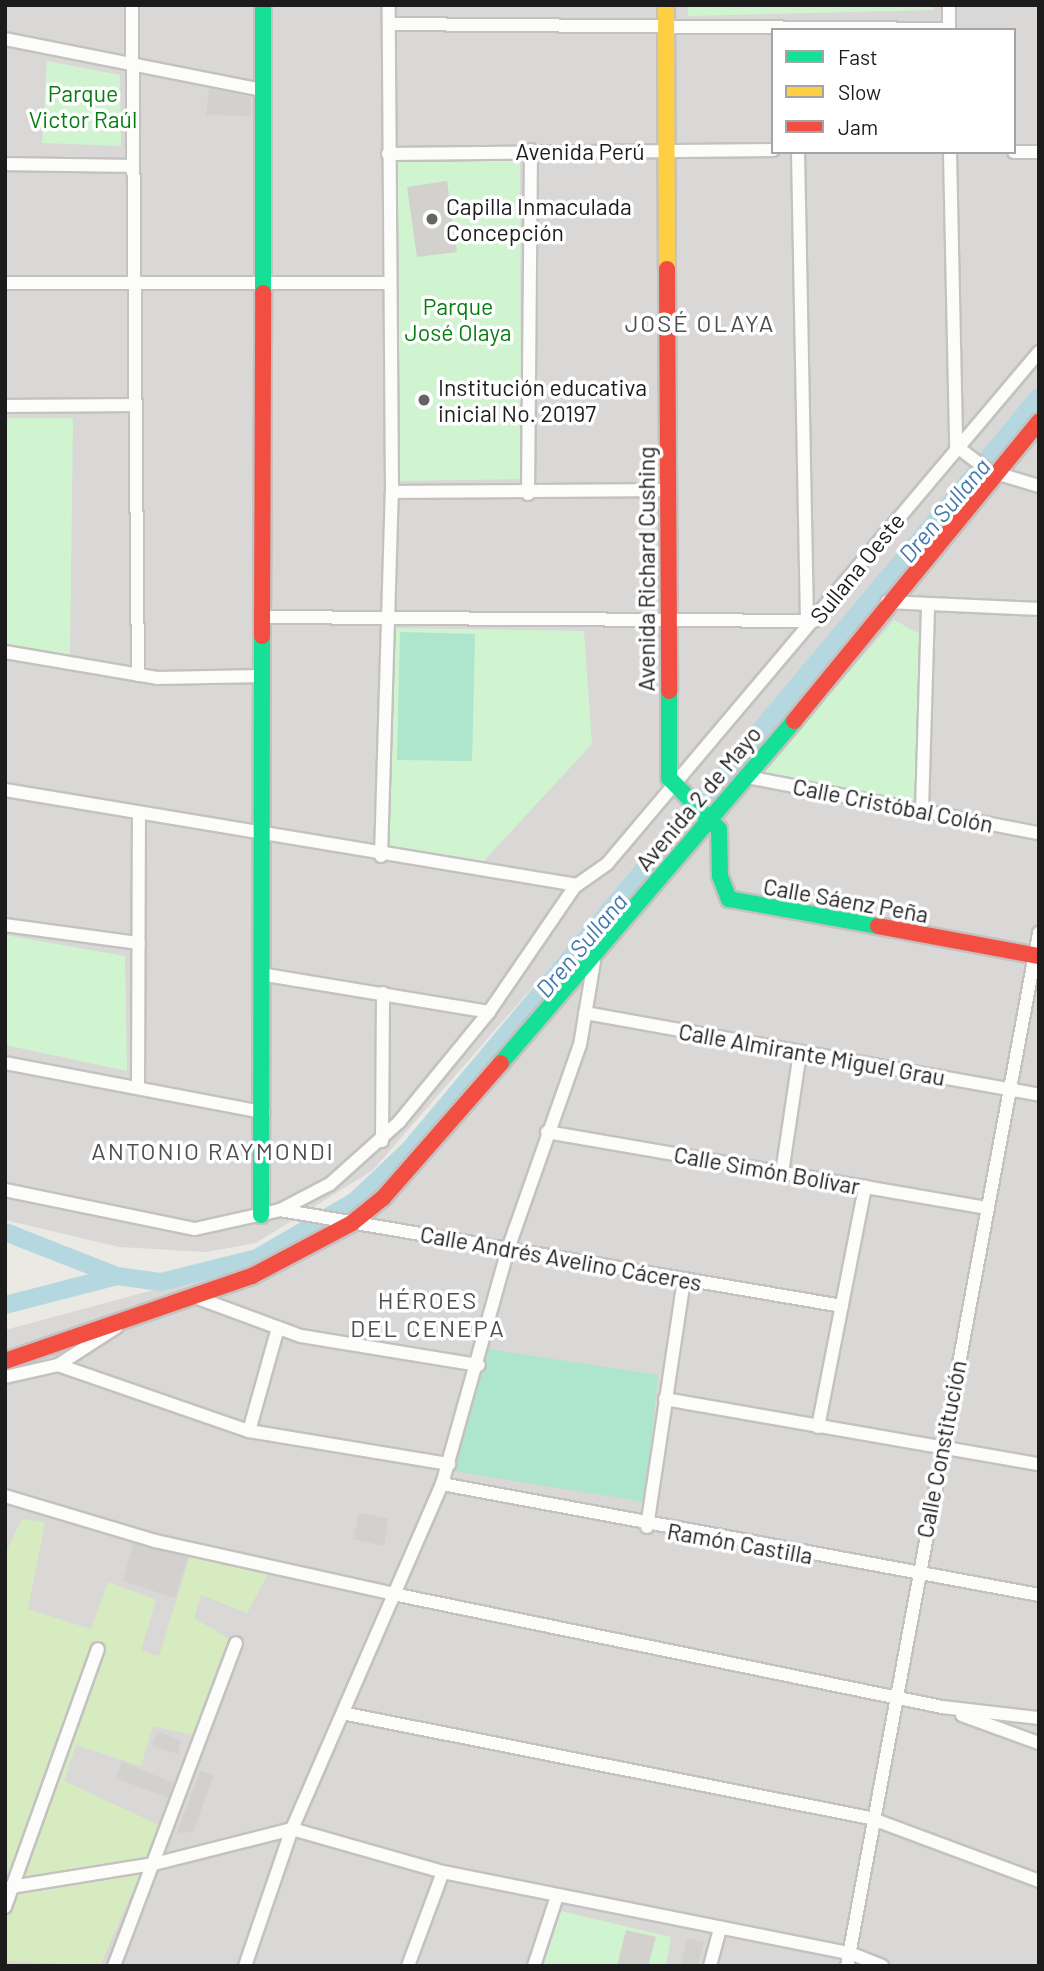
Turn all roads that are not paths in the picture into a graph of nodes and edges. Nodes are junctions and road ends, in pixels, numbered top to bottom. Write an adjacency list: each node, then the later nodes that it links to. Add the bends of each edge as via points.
1 (132, 5): 11 (street)
2 (263, 5): 12 (street)
3 (389, 5): 6 (street)
4 (666, 5): 7 (street, Avenida Richard Cushing)
5 (949, 5): 9 (street)
6 (389, 24): 7 (street); 18 (street)
7 (666, 26): 8 (street); 15 (street, Avenida Richard Cushing)
8 (855, 28)
9 (949, 28)
10 (5, 39): 11 (street)
11 (131, 65): 12 (street); 22 (street)
12 (262, 90): 24 (street)
13 (531, 150): 15 (street, Avenida Perú); 18 (street, Avenida Perú); 36 (street)
14 (771, 150): 15 (street, Avenida Perú)
15 (669, 151): 34 (street, Avenida Richard Cushing)
16 (1016, 152): 17 (street)
17 (1039, 152)
18 (388, 153): 26 (street)
19 (798, 154): 42 (street)
20 (950, 154): 31 (street)
21 (5, 164): 22 (street)
22 (131, 166): 23 (street)
23 (132, 280): 24 (street); 25 (street); 28 (street)
24 (262, 281): 26 (street); 41 (street)
25 (5, 283)
26 (388, 283): 35 (street)
27 (1039, 352): 31 (street, Sullana Oeste)
28 (135, 405): 29 (street); 45 (street)
29 (5, 406)
30 (1039, 422): 32 (street, Avenida 2 de Mayo)
31 (960, 450): 32 (street); 42 (street, Sullana Oeste)
32 (993, 472): 33 (street); 37 (street, Avenida 2 de Mayo)
33 (1039, 486)
34 (667, 490): 36 (street); 43 (street, Avenida Richard Cushing)
35 (392, 492): 36 (street); 40 (street)
36 (527, 494)
37 (887, 602): 38 (street); 47 (street, Avenida 2 de Mayo)
38 (928, 606): 39 (street); 50 (street)
39 (1039, 609)
40 (388, 615): 41 (street); 43 (street); 55 (street)
41 (263, 617): 46 (street)
42 (810, 620): 43 (street); 48 (street, Sullana Oeste)
43 (668, 621): 48 (street, Avenida Richard Cushing, via 669,778)
44 (5, 652): 45 (street)
45 (138, 675): 46 (street)
46 (263, 676): 54 (street)
47 (747, 777): 50 (street, Calle Cristóbal Colón); 52 (street, Avenida 2 de Mayo)
48 (678, 786): 52 (street); 56 (street, Sullana Oeste, via 607,864)
49 (5, 790): 51 (street)
50 (922, 810): 53 (street, Calle Cristóbal Colón)
51 (139, 814): 54 (street); 59 (street)
52 (712, 816): 60 (street, Avenida 2 de Mayo); 61 (street, Calle Sáenz Peña, via 723,842 723,887 741,905)
53 (1039, 833)
54 (261, 835): 55 (street); 62 (street)
55 (381, 856): 56 (street)
56 (576, 885): 64 (street)
57 (5, 925): 59 (street)
58 (1039, 933): 61 (street, Calle Constitución)
59 (139, 943): 68 (street)
60 (596, 954): 65 (street); 80 (street, Avenida 2 de Mayo, via 420,1161)
61 (1037, 956): 69 (street, Calle Constitución)
62 (266, 975): 63 (street); 71 (street)
63 (383, 993): 64 (street); 73 (street)
64 (489, 1012): 73 (street)
65 (585, 1013): 66 (street, Calle Almirante Miguel Grau); 72 (street, via 580,1045)
66 (800, 1052): 69 (street, Calle Almirante Miguel Grau); 74 (street)
67 (5, 1063): 68 (street)
68 (138, 1088): 71 (street)
69 (1010, 1090): 70 (street, Calle Almirante Miguel Grau); 77 (street, Calle Constitución)
70 (1039, 1095)
71 (264, 1112): 79 (street)
72 (547, 1132): 74 (street, Calle Simón Bolívar); 81 (street)
73 (382, 1141): 78 (street, via 330,1184)
74 (782, 1173): 75 (street, Calle Simón Bolívar)
75 (865, 1187): 77 (street, Calle Simón Bolívar); 84 (street)
76 (5, 1190): 79 (street, via 195,1229)
77 (987, 1208): 94 (street, Calle Constitución)
78 (280, 1210): 79 (street); 80 (street, Calle Andrés Avelino Cáceres)
79 (261, 1215)
80 (346, 1222): 81 (street, Calle Andrés Avelino Cáceres); 83 (street, Avenida 2 de Mayo)
81 (508, 1249): 82 (street, Calle Andrés Avelino Cáceres); 89 (street)
82 (684, 1279): 84 (street, Calle Andrés Avelino Cáceres); 91 (street)
83 (195, 1297): 85 (street, Avenida 2 de Mayo); 86 (street)
84 (842, 1306): 92 (street)
85 (117, 1326): 87 (street, Avenida 2 de Mayo); 88 (street)
86 (278, 1328): 89 (street); 93 (street)
87 (5, 1362)
88 (58, 1365): 90 (street); 93 (street)
89 (480, 1365): 95 (street)
90 (5, 1377)
91 (665, 1399): 92 (street); 99 (street)
92 (818, 1427): 94 (street)
93 (249, 1431): 95 (street)
94 (941, 1449): 96 (street); 100 (street, Calle Constitución)
95 (449, 1464): 97 (street)
96 (1039, 1464)
97 (442, 1484): 99 (street, Ramón Castilla); 101 (street)
98 (5, 1496): 101 (street, via 155,1541)
99 (647, 1527): 100 (street, Ramón Castilla)
100 (917, 1575): 102 (street, Ramón Castilla); 105 (street, Calle Constitución)
101 (398, 1595): 105 (street); 107 (street)
102 (1039, 1595)
103 (236, 1643): 112 (street)
104 (98, 1649): 115 (street)
105 (894, 1697): 106 (street); 110 (street, Calle Constitución)
106 (942, 1707): 108 (street); 109 (street)
107 (347, 1714): 110 (street); 111 (street)
108 (1039, 1718)
109 (1039, 1743)
110 (870, 1818): 114 (street); 119 (street, Calle Constitución)
111 (292, 1829): 112 (street); 113 (street); 121 (street)
112 (154, 1864): 115 (street); 120 (street)
113 (443, 1872): 116 (street); 122 (street)
114 (1039, 1881)
115 (9, 1887): 117 (street)
116 (557, 1896): 118 (street); 123 (street)
117 (5, 1907)
118 (720, 1929): 119 (street); 124 (street)
119 (848, 1959): 125 (street)
120 (114, 1966)
121 (245, 1966)
122 (408, 1966)
123 (534, 1966)
124 (710, 1966)
125 (883, 1966)

